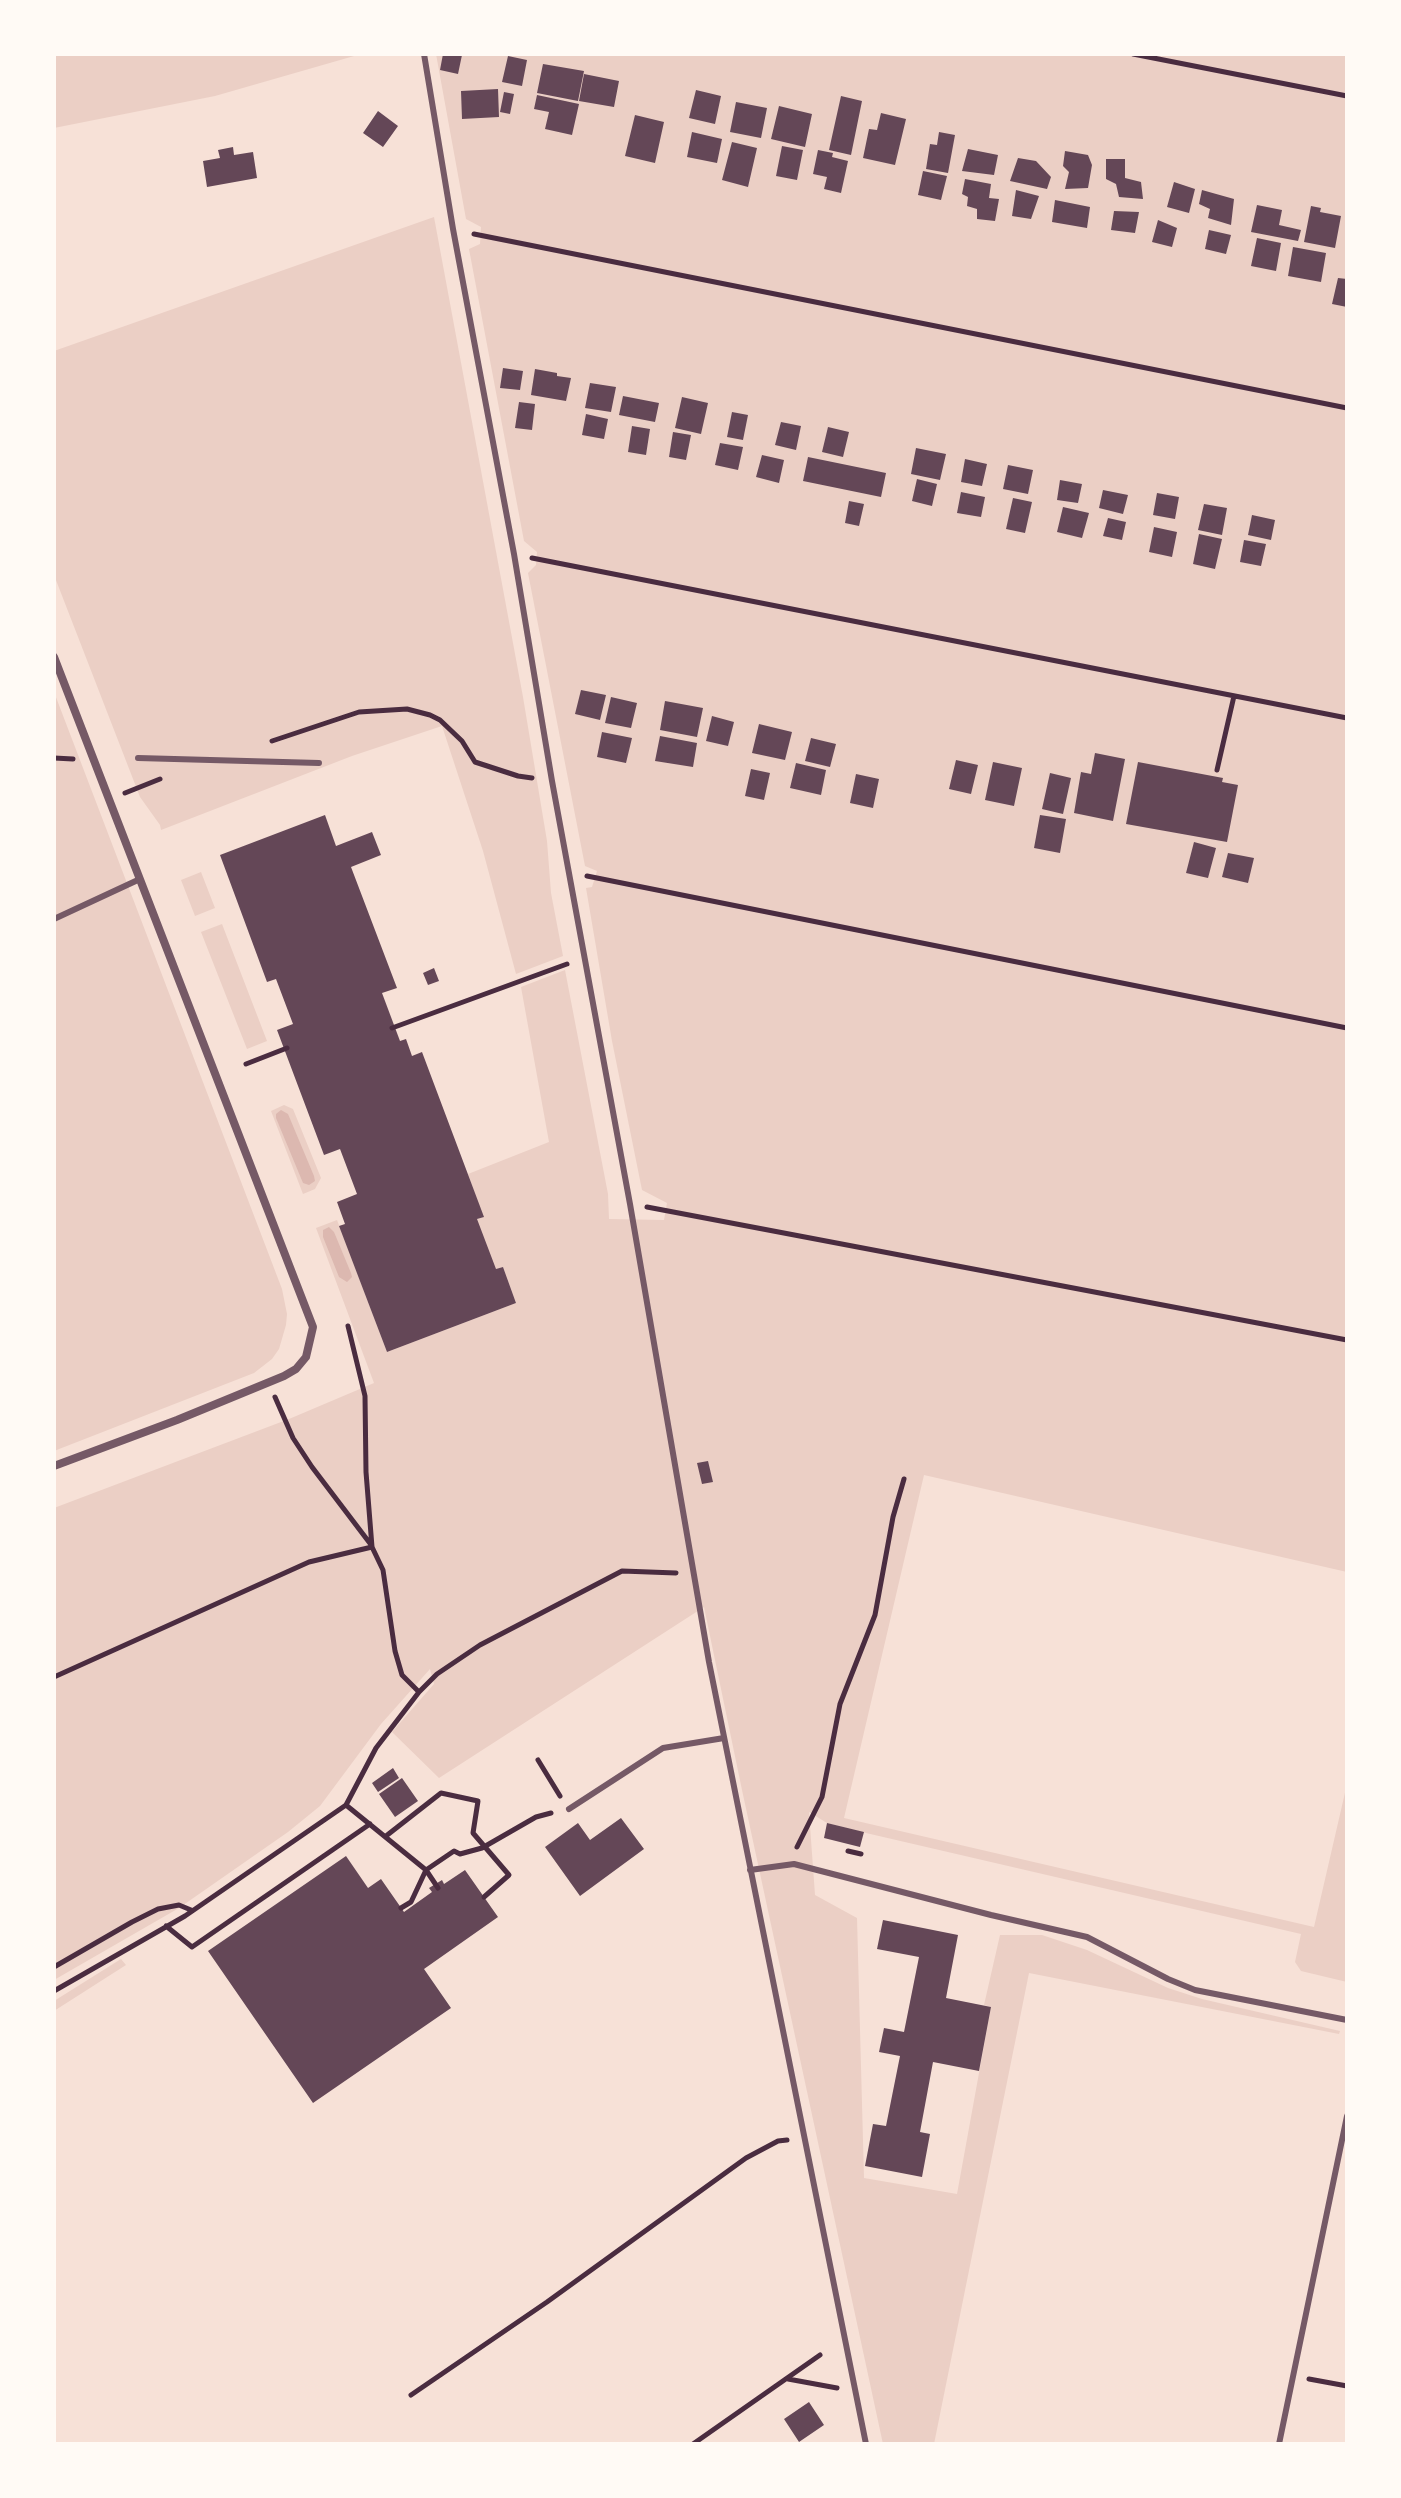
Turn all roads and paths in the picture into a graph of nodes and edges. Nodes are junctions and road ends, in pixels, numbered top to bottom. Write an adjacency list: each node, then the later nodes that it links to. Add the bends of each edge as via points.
1 (424, 54): 14 (lane)
2 (1133, 54): 3 (path)
3 (1347, 96)
4 (481, 236): 5 (path)
5 (1347, 408)
6 (537, 559): 8 (path)
7 (54, 657): 16 (street)
8 (1234, 696): 9 (path); 13 (path)
9 (1347, 718)
10 (257, 745): 14 (path, via 359,712 407,709 440,720 475,762)
11 (138, 758): 12 (lane)
12 (319, 763)
13 (1217, 770)
14 (552, 781): 15 (lane)
15 (568, 871): 18 (lane); 20 (path)
16 (140, 879): 17 (lane); 26 (street, via 313,1327 306,1357 296,1369)
17 (54, 919)
18 (586, 958): 19 (path); 30 (lane)
19 (392, 1028)
20 (1347, 1028)
21 (287, 1048): 22 (path)
22 (246, 1064)
23 (665, 1211): 25 (path)
24 (348, 1326): 29 (path, via 365,1396)
25 (1347, 1340)
26 (269, 1382): 27 (street); 29 (path, via 293,1438)
27 (54, 1466)
28 (904, 1479): 39 (path, via 875,1615 840,1704 822,1797)
29 (372, 1547): 31 (path, via 309,1562); 32 (path, via 383,1570 402,1675)
30 (693, 1573): 32 (path, via 622,1571 480,1645); 33 (lane)
31 (54, 1677)
32 (419, 1692): 35 (path, via 376,1748)
33 (724, 1738): 36 (lane, via 663,1748); 44 (lane)
34 (538, 1760): 36 (path)
35 (346, 1805): 37 (path); 48 (path)
36 (569, 1809): 40 (path, via 536,1817)
37 (370, 1824): 38 (path); 49 (path, via 192,1947)
38 (386, 1836): 40 (path, via 441,1793 478,1801 473,1833); 43 (path)
39 (798, 1843)
40 (484, 1846): 43 (path, via 454,1851); 46 (path, via 509,1875)
41 (848, 1851): 42 (path)
42 (861, 1854)
43 (426, 1870): 45 (path); 47 (path, via 411,1902)
44 (750, 1870): 52 (lane, via 794,1864 1087,1937 1195,1990); 54 (lane)
45 (438, 1888)
46 (484, 1897)
47 (401, 1908)
48 (192, 1910): 49 (path); 50 (path, via 179,1905 158,1909)
49 (166, 1926): 51 (path)
50 (54, 1967)
51 (54, 1991)
52 (1347, 2020)
53 (1347, 2116): 56 (lane)
54 (805, 2138): 59 (lane); 60 (path, via 778,2141 746,2158)
55 (820, 2355): 57 (path)
56 (1293, 2376): 58 (path); 63 (lane)
57 (787, 2379): 59 (path); 61 (path)
58 (1347, 2386)
59 (855, 2391): 62 (lane)
60 (411, 2395)
61 (693, 2444)
62 (866, 2444)
63 (1279, 2444)

